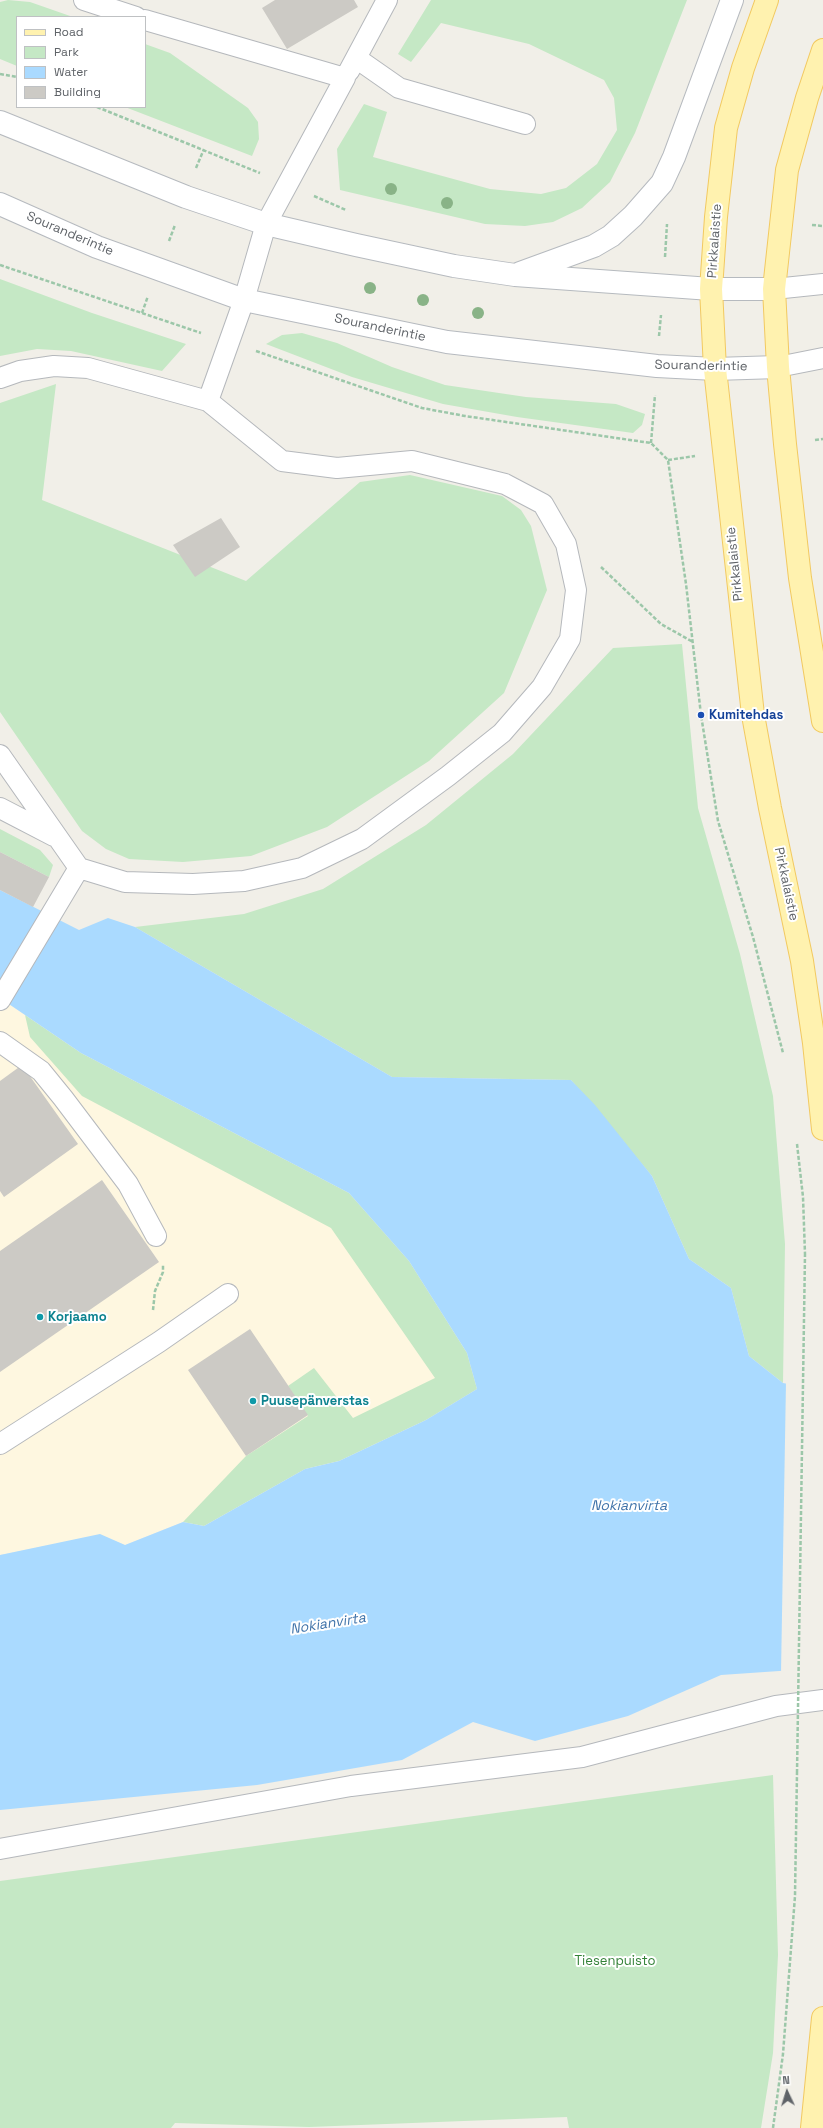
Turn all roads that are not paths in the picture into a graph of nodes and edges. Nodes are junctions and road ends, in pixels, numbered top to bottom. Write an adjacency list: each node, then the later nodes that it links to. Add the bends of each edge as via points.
1 (84, 0): 5 (lane)
2 (387, 0): 8 (lane)
3 (732, 0): 14 (street, via 674,157 658,188 633,216 594,246)
4 (767, 0): 16 (main road, Pirkkalaistie, via 743,68 726,128)
5 (133, 16)
6 (146, 20): 9 (lane)
7 (823, 50): 17 (main road, via 787,170)
8 (356, 58): 9 (lane); 11 (lane, via 399,88)
9 (345, 78): 13 (lane)
10 (0, 122): 13 (street, via 186,197)
11 (525, 124)
12 (0, 204): 18 (street, Souranderintie, via 97,247)
13 (266, 224): 14 (street, via 454,266); 18 (lane)
14 (515, 275): 16 (street)
15 (823, 284): 17 (lane)
16 (711, 289): 17 (street); 21 (main road, Pirkkalaistie)
17 (774, 289): 20 (main road)
18 (244, 300): 21 (street, Souranderintie, via 447,342 657,366); 23 (lane)
19 (823, 358): 20 (lane)
20 (778, 367): 21 (street, Souranderintie); 24 (main road, via 800,578)
21 (714, 369): 31 (main road, Pirkkalaistie, via 753,715 802,962)
22 (0, 378): 23 (lane, via 20,371 54,366 88,368)
23 (208, 400): 28 (lane, via 282,461 337,468 412,461 505,484 543,504 566,544 576,590 570,639 542,687 502,733 362,839 302,868 244,881 193,884 126,882)
24 (823, 720)
25 (0, 755): 27 (lane)
26 (0, 808): 27 (lane)
27 (58, 838): 28 (lane)
28 (79, 868): 29 (lane)
29 (0, 1000)
30 (0, 1042): 32 (lane, via 41,1071 63,1098 128,1184)
31 (823, 1129)
32 (156, 1236)
33 (228, 1294): 34 (lane)
34 (0, 1444)
35 (823, 1700): 36 (lane, via 776,1706 582,1757 351,1786)
36 (0, 1849)
37 (823, 2018): 38 (main road)
38 (812, 2128)

